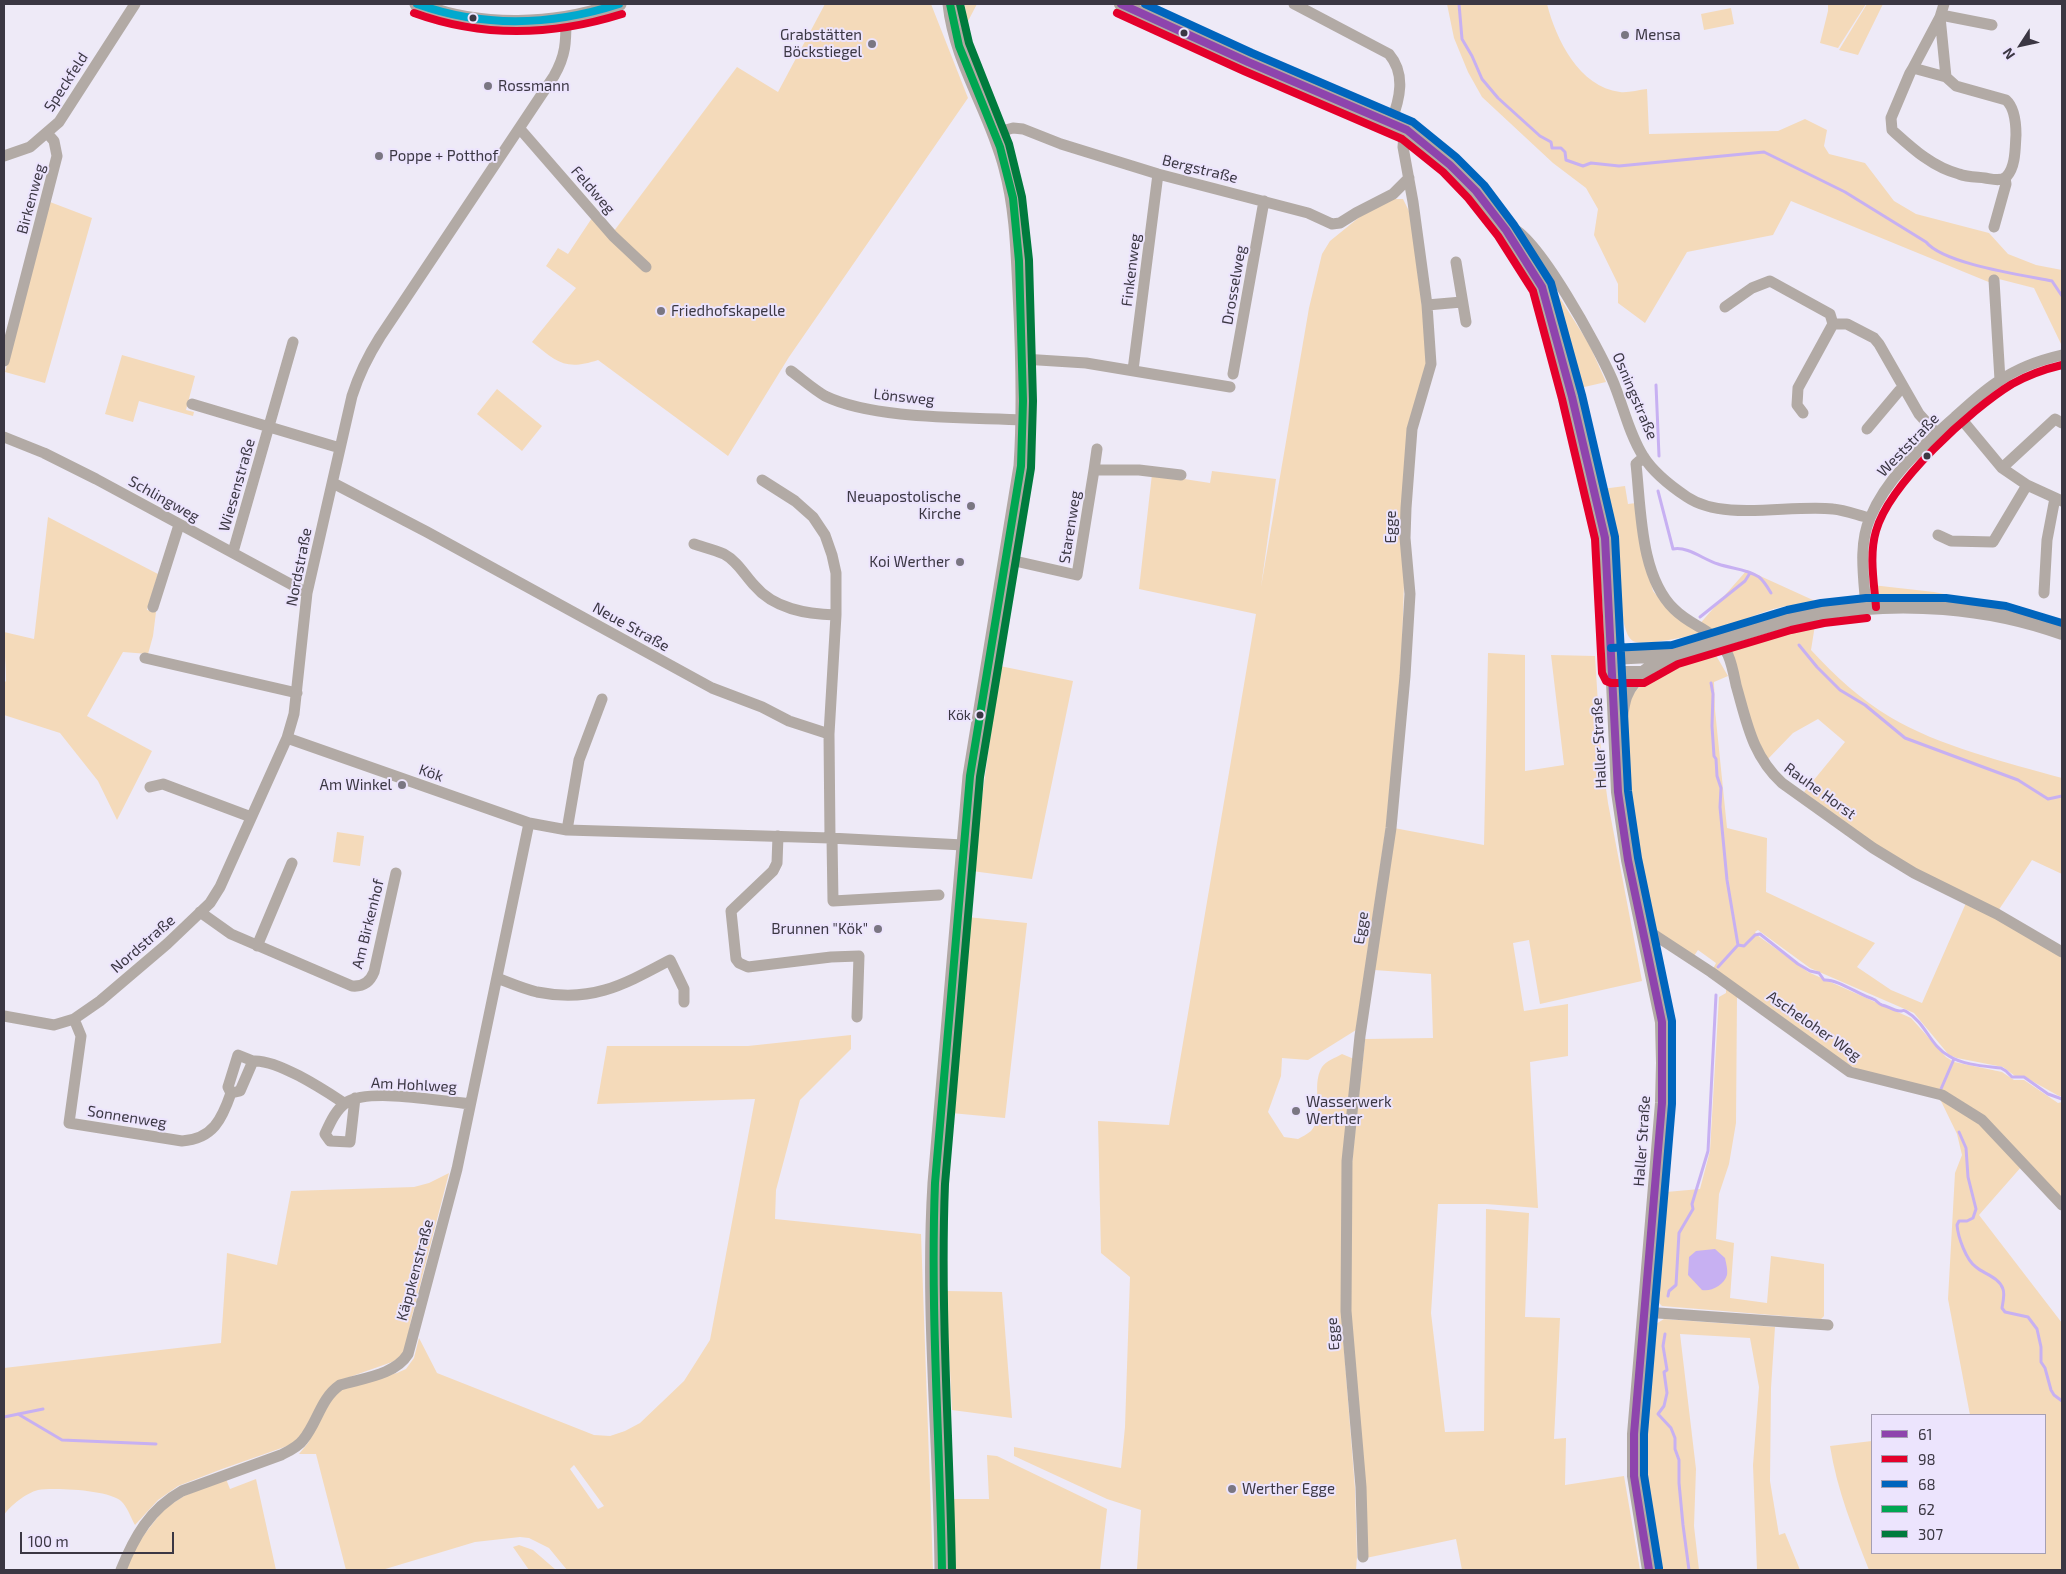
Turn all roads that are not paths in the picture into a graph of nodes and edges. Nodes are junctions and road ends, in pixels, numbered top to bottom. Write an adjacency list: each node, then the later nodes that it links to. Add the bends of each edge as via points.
1 (135, 4): 15 (street, Speckfeld, via 58,122)
2 (418, 4): 8 (main road, via 475,20 526,22)
3 (619, 4): 8 (main road)
4 (950, 4): 16 (main road, via 962,58)
5 (1121, 4): 12 (street, Haller Straße)
6 (1294, 4): 12 (street, via 1389,54 1397,66 1401,90)
7 (1941, 12): 9 (street); 10 (street); 11 (street)
8 (566, 19): 13 (street, Nordstraße, via 562,63)
9 (1992, 25)
10 (1913, 68): 11 (street); 20 (street, via 1892,118 1892,130 1935,164 1959,174)
11 (1946, 77): 20 (street, via 1956,86 2006,100 2010,104 2016,125 2015,153)
12 (1392, 122): 14 (street, Haller Straße)
13 (520, 129): 27 (street, Feldweg, via 613,236); 53 (street, Nordstraße, via 363,365)
14 (1407, 130): 19 (street, Egge, via 1403,140); 25 (street, Haller Straße, via 1463,178)
15 (47, 133): 17 (street, Speckfeld, via 30,146); 37 (street, Birkenweg, via 54,141 58,156)
16 (995, 133): 18 (street, Bergstraße, via 1023,129); 36 (main road, via 1010,188)
17 (4, 156)
18 (1158, 174): 22 (street, Bergstraße); 38 (street, Finkenweg)
19 (1409, 178): 21 (street, Bergstraße); 23 (street, Egge)
20 (2005, 178): 24 (street)
21 (1393, 194): 22 (street, Bergstraße, via 1337,224); 23 (street)
22 (1264, 201): 40 (street, Drosselweg)
23 (1413, 202): 30 (street, Egge)
24 (1994, 228)
25 (1506, 230): 55 (street, Osningstraße, via 1514,228 1532,244 1594,341); 77 (street, Haller Straße, via 1542,287 1572,397 1605,538)
26 (1456, 262): 29 (street)
27 (646, 267)
28 (1994, 280): 41 (street)
29 (1462, 302): 30 (street); 32 (street)
30 (1427, 306): 112 (street, Egge, via 1431,364 1412,429 1406,508 1410,594 1404,693 1391,828 1360,1036 1347,1161 1346,1312 1361,1487)
31 (1725, 307): 33 (street, via 1752,288 1770,281 1830,314)
32 (1466, 322)
33 (1833, 324): 43 (street, via 1847,324 1874,338); 45 (street, via 1798,388 1797,405)
34 (293, 342): 49 (street, Wiesenstraße)
35 (2062, 355): 41 (street, Weststraße, via 2020,369)
36 (1024, 360): 38 (street, via 1086,363); 47 (main road)
37 (4, 361)
38 (1133, 370): 42 (street)
39 (791, 371): 47 (street, Lönsweg, via 825,396 852,405 897,413)
40 (1232, 374)
41 (2000, 380): 46 (street, Weststraße)
42 (1230, 387)
43 (1904, 388): 50 (street); 51 (street, via 1919,414)
44 (192, 404): 49 (street, Wiesenstraße)
45 (1803, 413)
46 (1958, 415): 51 (street, Weststraße); 56 (street)
47 (1024, 420): 68 (main road, via 1021,466)
48 (2062, 423): 56 (street, via 2055,419)
49 (269, 427): 53 (street); 67 (street, Wiesenstraße)
50 (1866, 428)
51 (1937, 434): 63 (street, Weststraße, via 1886,488)
52 (4, 438): 64 (street, Schlingweg, via 96,478)
53 (340, 448): 60 (street, Nordstraße)
54 (1097, 449): 57 (street, Starenweg)
55 (1644, 457): 63 (street, Osningstraße, via 1687,498 1711,508 1833,509); 98 (street, Rauhe Horst, via 1636,464 1652,577 1674,609 1721,642 1729,658 1756,749 1770,772 1873,848)
56 (2002, 468): 61 (street)
57 (1094, 470): 58 (street, via 1139,470); 68 (street, Starenweg, via 1077,575)
58 (1181, 475)
59 (762, 480): 73 (street, via 795,501 813,517 825,535 836,573)
60 (333, 483): 69 (street, Nordstraße); 82 (street, Neue Straße, via 712,688 789,721)
61 (2027, 485): 62 (street); 65 (street, via 1993,542 1951,541)
62 (2059, 500): 70 (street, via 2047,540)
63 (1869, 518): 72 (street, Weststraße, via 1862,558)
64 (179, 525): 67 (street, Schlingweg); 71 (street)
65 (1938, 535)
66 (694, 544): 73 (street, via 733,560 760,591 781,604 798,612)
67 (232, 552): 69 (street, Schlingweg)
68 (1006, 559): 91 (main road, via 970,776)
69 (307, 593): 80 (street, Nordstraße)
70 (2044, 593)
71 (154, 607)
72 (1866, 608): 74 (street, via 1945,608 2004,616); 75 (street, bridge, via 1822,613)
73 (836, 615): 82 (street)
74 (2062, 633)
75 (1680, 653): 77 (street); 79 (street)
76 (146, 658): 80 (street)
77 (1612, 658): 78 (street, Haller Straße)
78 (1612, 673): 79 (street); 84 (street, Haller Straße)
79 (1642, 673): 84 (street, via 1624,698)
80 (297, 693): 83 (street, Nordstraße)
81 (602, 699): 88 (street, via 579,760)
82 (829, 734): 90 (street)
83 (287, 738): 86 (street, Nordstraße); 87 (street, Kök)
84 (1615, 746): 96 (street, Haller Straße, via 1628,860)
85 (150, 787): 86 (street, via 163,784)
86 (251, 817): 95 (street, Nordstraße, via 220,887)
87 (529, 823): 88 (street, Kök); 99 (street, Käppkenstraße)
88 (567, 830): 89 (street, Kök)
89 (778, 836): 90 (street, Kök); 102 (street, via 777,863 773,871 731,911 736,959 748,966 859,956)
90 (831, 838): 91 (street, Kök); 94 (street, via 833,901)
91 (963, 846): 114 (main road, via 932,1244)
92 (292, 863): 97 (street)
93 (396, 874): 97 (street, Am Birkenhof, via 374,972 365,984 352,986)
94 (939, 895)
95 (200, 912): 97 (street, Am Birkenhof, via 231,934); 103 (street, Nordstraße, via 115,988)
96 (1645, 936): 109 (street, Ascheloher Weg, via 1654,934 1850,1072 1942,1095 1982,1120); 110 (street, Haller Straße, via 1662,1022 1663,1063)
97 (257, 946)
98 (2062, 952)
99 (497, 978): 100 (street, via 537,992 577,996 604,992 670,960 684,989); 108 (street, Käppkenstraße)
100 (684, 1002)
101 (4, 1016): 103 (street, Nordstraße, via 54,1025)
102 (857, 1017)
103 (74, 1019): 105 (street, Sonnenweg, via 81,1036 69,1123 182,1141 195,1140 208,1134 224,1115)
104 (253, 1061): 105 (street, Sonnenweg, via 240,1091); 105 (street, Sonnenweg, via 238,1055 228,1087); 107 (street, Sonnenweg, via 262,1060 313,1083)
105 (231, 1093)
106 (355, 1098): 107 (street, Am Hohlweg); 107 (street, Am Hohlweg, via 350,1142 330,1141 325,1134); 108 (street, Am Hohlweg, via 388,1096)
107 (344, 1103)
108 (470, 1104): 113 (street, Käppkenstraße, via 457,1169 408,1354 403,1362 394,1369 340,1385 322,1405 303,1440 293,1450 171,1497 151,1514 140,1529)
109 (2062, 1204)
110 (1644, 1312): 111 (street); 115 (street, Haller Straße, via 1634,1434 1634,1476)
111 (1828, 1325)
112 (1363, 1557)
113 (121, 1570)
114 (942, 1570)
115 (1649, 1570)

